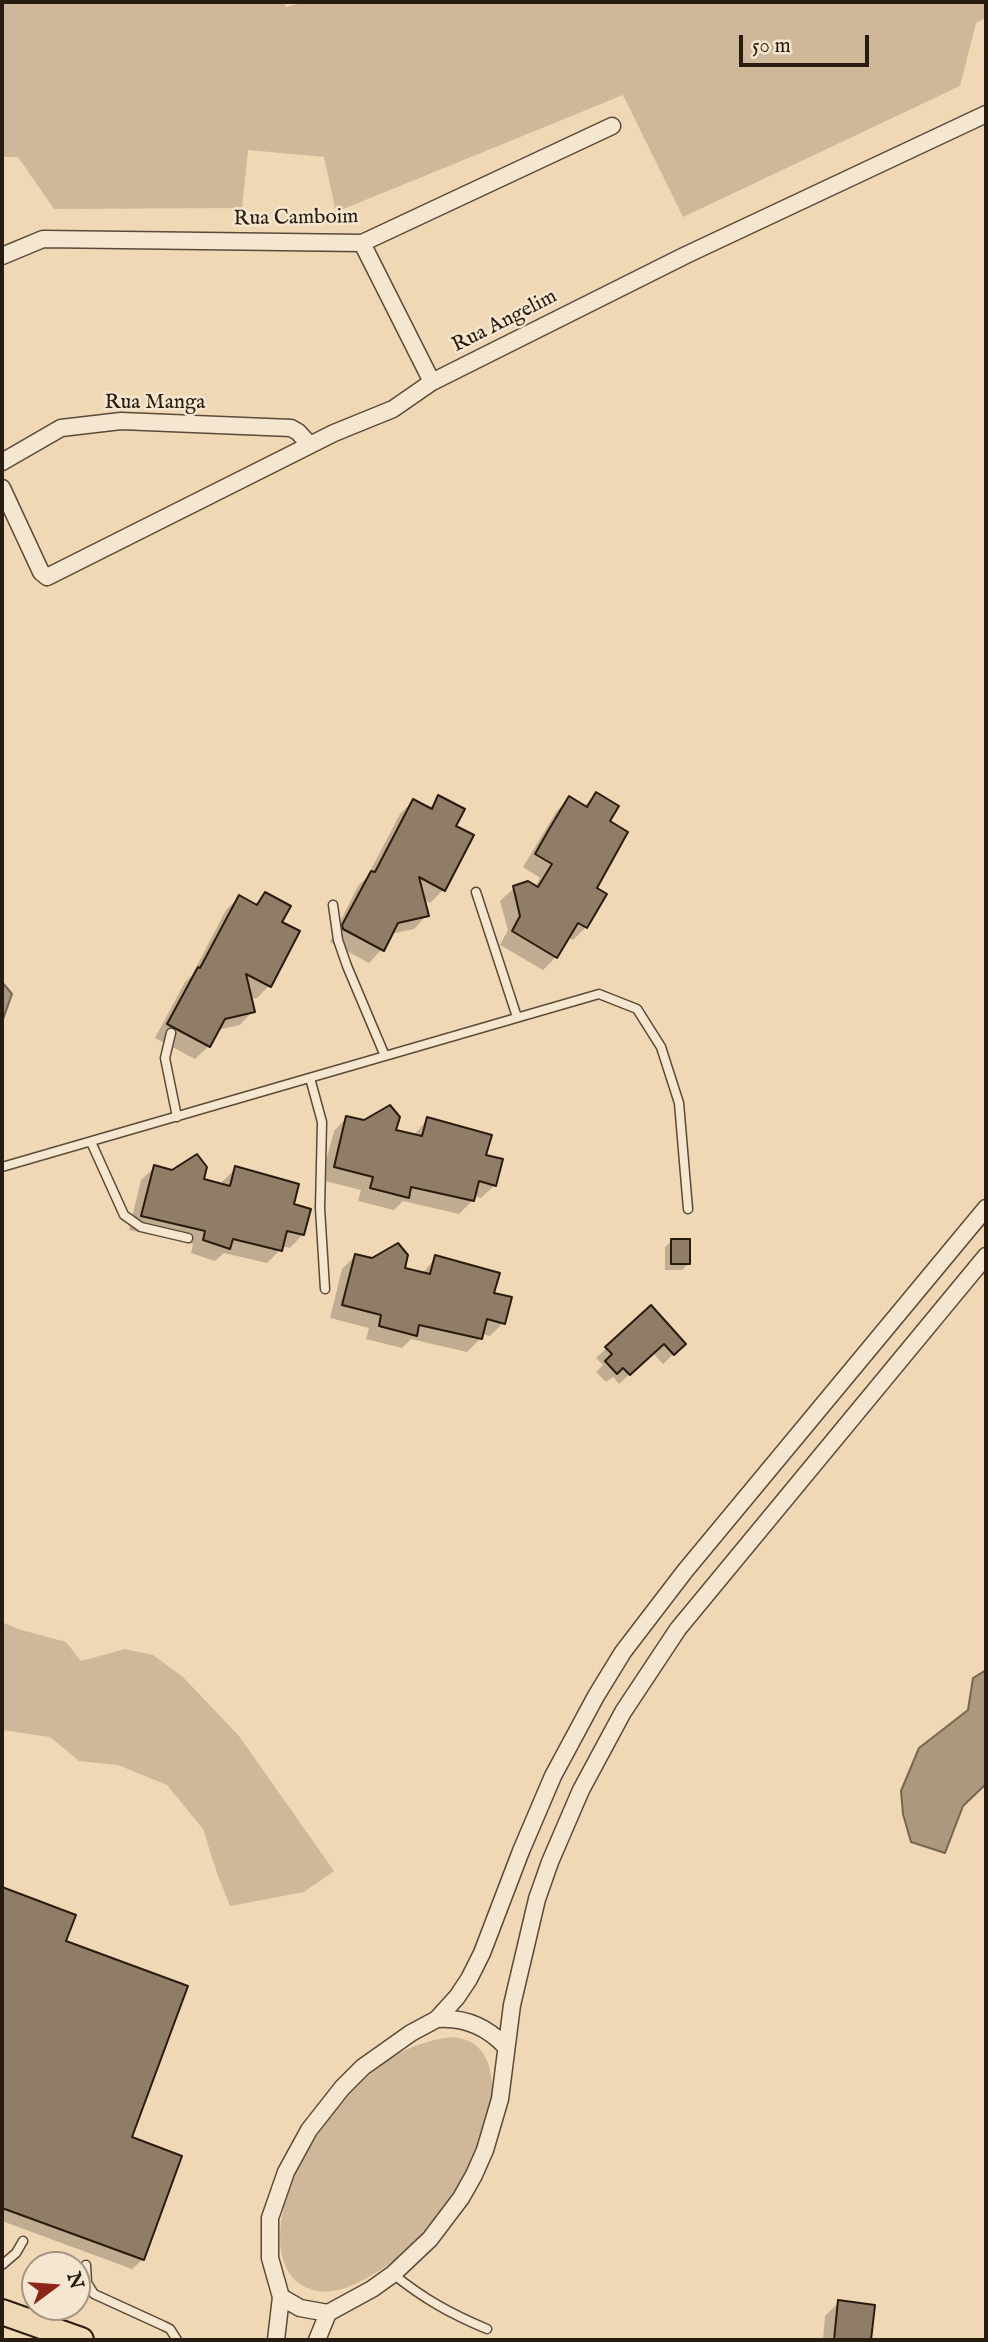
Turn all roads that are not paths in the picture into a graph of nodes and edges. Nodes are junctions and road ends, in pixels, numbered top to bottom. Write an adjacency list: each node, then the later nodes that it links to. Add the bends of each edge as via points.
1 (986, 114): 5 (street, Rua Angelim, via 686,255)
2 (612, 126): 3 (street, Rua Camboim)
3 (362, 243): 4 (street, Rua Camboim, via 43,239); 5 (street)
4 (2, 256)
5 (432, 382): 6 (street, Rua Angelim, via 393,408)
6 (310, 445): 7 (street, Rua Manga, via 291,428 121,421 61,428); 8 (street, Rua Angelim, via 47,578)
7 (2, 462)
8 (2, 488)
9 (476, 892): 11 (lane)
10 (333, 905): 13 (lane, via 338,940)
11 (517, 1017): 13 (lane); 19 (lane, via 599,993 637,1009 661,1047 679,1102)
12 (171, 1033): 15 (lane, via 165,1058)
13 (385, 1056): 14 (lane)
14 (310, 1078): 15 (lane); 22 (lane, via 322,1122 319,1194)
15 (177, 1116): 16 (lane)
16 (91, 1142): 17 (lane); 20 (lane, via 124,1214 141,1227)
17 (2, 1167)
18 (986, 1208): 23 (street)
19 (688, 1209)
20 (188, 1238)
21 (986, 1256): 24 (street)
22 (325, 1289)
23 (729, 1518): 24 (street); 25 (street, via 653,1611 596,1696 547,1789 482,1953 469,1979)
24 (753, 1537): 26 (street, via 649,1670 581,1790 537,1899)
25 (437, 2019): 26 (street, via 478,2025); 31 (street, via 363,2067 323,2110 297,2151 270,2218 270,2258)
26 (505, 2046): 29 (street, via 500,2099 474,2175 430,2239)
27 (23, 2241): 28 (lane)
28 (2, 2265)
29 (393, 2274): 33 (street); 34 (lane, via 451,2314)
30 (91, 2289): 36 (lane, via 170,2329)
31 (281, 2297): 33 (street, via 300,2308); 37 (street)
32 (2, 2312): 35 (main road)
33 (328, 2313): 38 (street)
34 (487, 2329)
35 (81, 2340)
36 (177, 2340)
37 (276, 2340)
38 (317, 2340)

